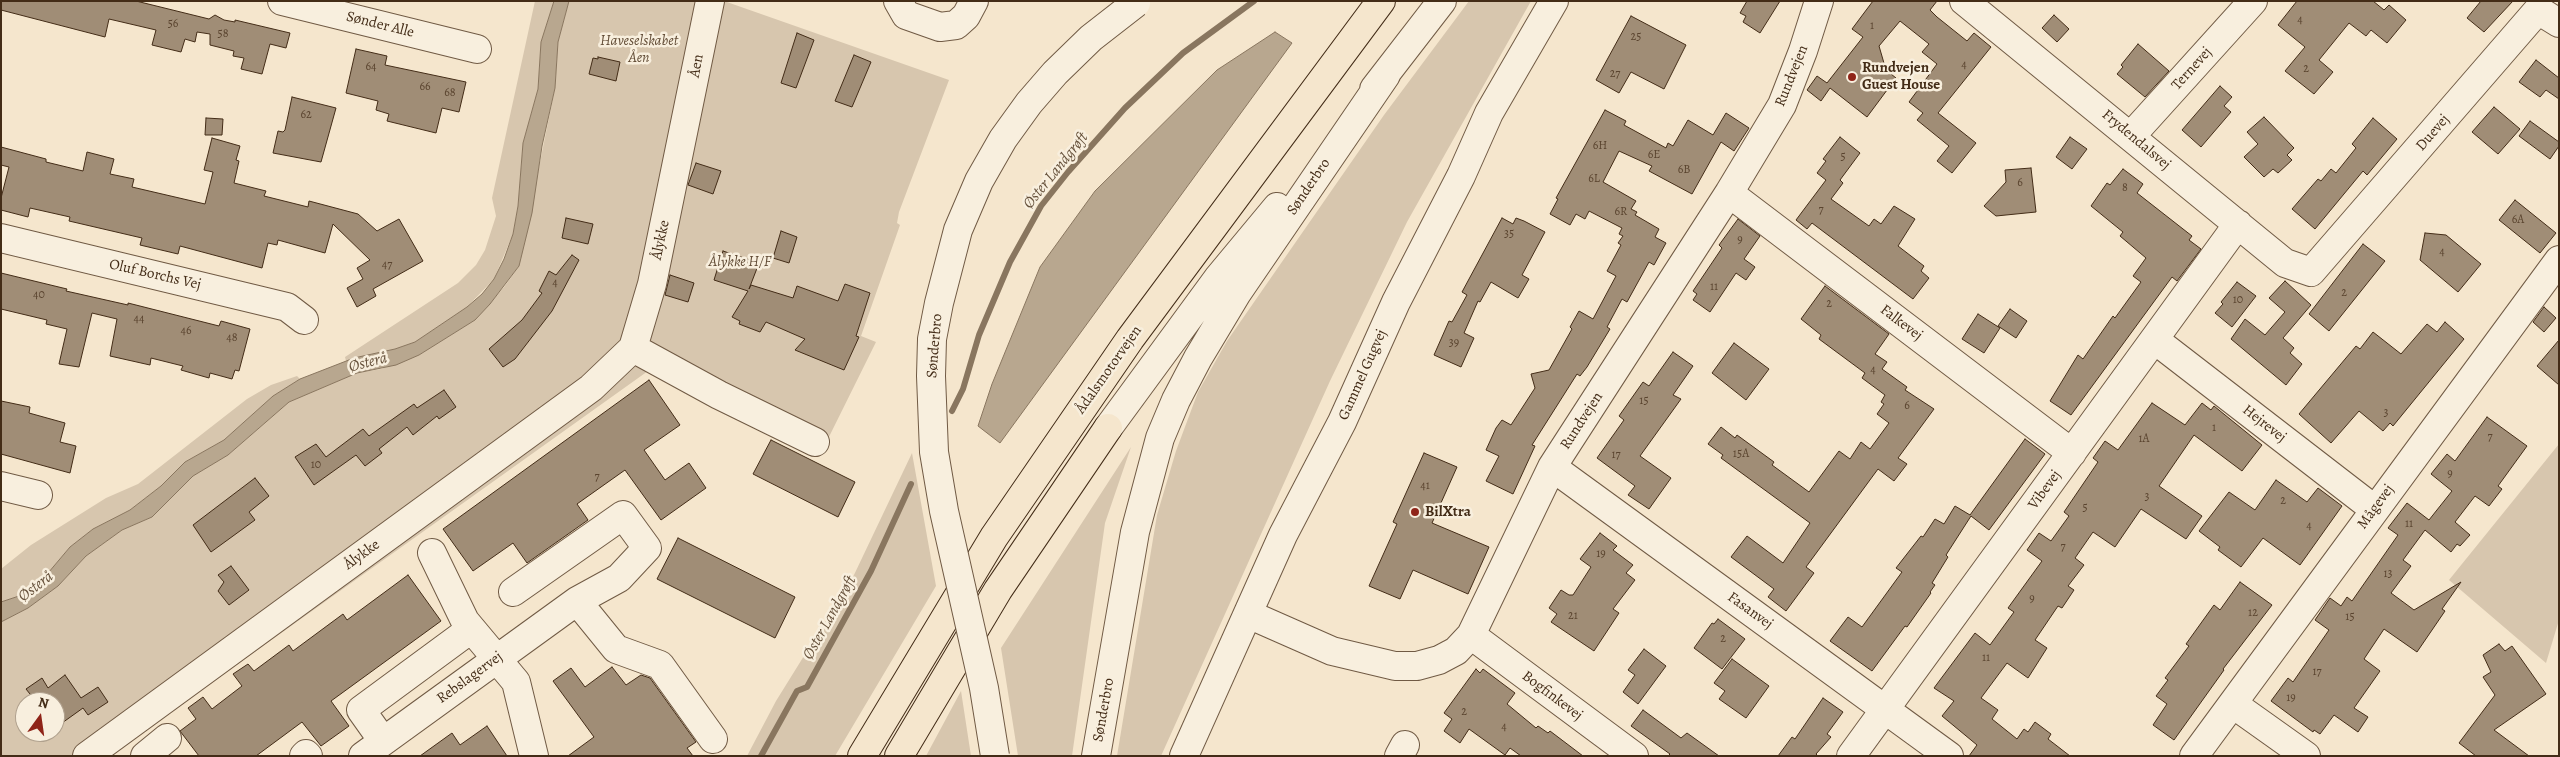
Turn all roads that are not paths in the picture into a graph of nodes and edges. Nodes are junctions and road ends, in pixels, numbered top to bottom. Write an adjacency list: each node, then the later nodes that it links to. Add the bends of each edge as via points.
1 (282, 1): 13 (street, Sønder Alle)
2 (710, 1): 15 (street, Åen)
3 (898, 1): 4 (street, via 906,15 940,27 956,25 966,16)
4 (974, 1)
5 (1381, 1): 50 (highway, Ådalsmotorvejen, via 1130,339 994,537)
6 (1442, 1): 14 (street, Sønderbro)
7 (1554, 1): 35 (street, Gammel Gugvej, via 1489,113 1462,176 1396,302 1342,422 1283,535)
8 (1819, 1): 17 (street, Rundvejen, via 1782,105)
9 (1964, 1): 16 (street, Frydendalsvej)
10 (2254, 1): 16 (street, Ternevej)
11 (1137, 2): 51 (street, Sønderbro, bridge, via 1090,38 1055,73 1003,139 979,181 958,230 932,339 934,452 984,688)
12 (2559, 22): 21 (street, Duevej, via 2538,10)
13 (477, 49)
14 (1386, 74): 25 (street, Sønderbro, via 1218,278); 52 (street, Sønderbro, via 1237,293 1198,358 1170,416 1146,486 1135,532)
15 (684, 130): 24 (street, Ålykke, via 652,284)
16 (2131, 136): 18 (street, Frydendalsvej)
17 (1729, 193): 27 (street, Falkevej); 28 (street, Rundvejen)
18 (2238, 224): 21 (street, Frydendalsvej, via 2285,263); 23 (street, Vibevej)
19 (1, 238): 22 (street, Oluf Borchs Vej, via 287,306)
20 (2559, 260): 31 (street, Mågevej)
21 (2311, 272)
22 (304, 320)
23 (2154, 340): 27 (street, Vibevej); 31 (street, Hejrevej)
24 (633, 348): 26 (street); 45 (street, Ålykke, via 591,388)
25 (1108, 428): 44 (highway, via 998,590)
26 (815, 442)
27 (2072, 453): 40 (street, Vibevej)
28 (1552, 467): 37 (street, Rundvejen); 40 (street, Fasanvej)
29 (1, 486): 30 (street)
30 (38, 495)
31 (2374, 509): 39 (street, Mågevej)
32 (432, 552): 36 (street)
33 (513, 592): 34 (street, Rebslagervej, via 623,515 647,548 619,578)
34 (578, 601): 38 (street, Rebslagervej); 42 (street, via 616,649 660,665)
35 (1248, 614): 37 (street, Rundvejen, via 1332,651 1395,666 1417,666 1439,660 1456,651); 53 (street, Gammel Gugvej)
36 (471, 629): 38 (street); 43 (street, via 360,710)
37 (1471, 635): 54 (street, Bogfinkevej)
38 (496, 658): 43 (street, Rebslagervej); 49 (street, via 516,682)
39 (2233, 704): 57 (street, Mågevej); 58 (street)
40 (1885, 709): 55 (street, Vibevej); 56 (street, Fasanvej)
41 (167, 738): 46 (street)
42 (713, 739)
43 (373, 748)
44 (900, 754)
45 (87, 756)
46 (145, 756)
47 (304, 756): 48 (street)
48 (308, 756)
49 (534, 756)
50 (862, 756)
51 (995, 756)
52 (1096, 756)
53 (1184, 756)
54 (1634, 756)
55 (1851, 756)
56 (1949, 756)
57 (2194, 756)
58 (2306, 756)

